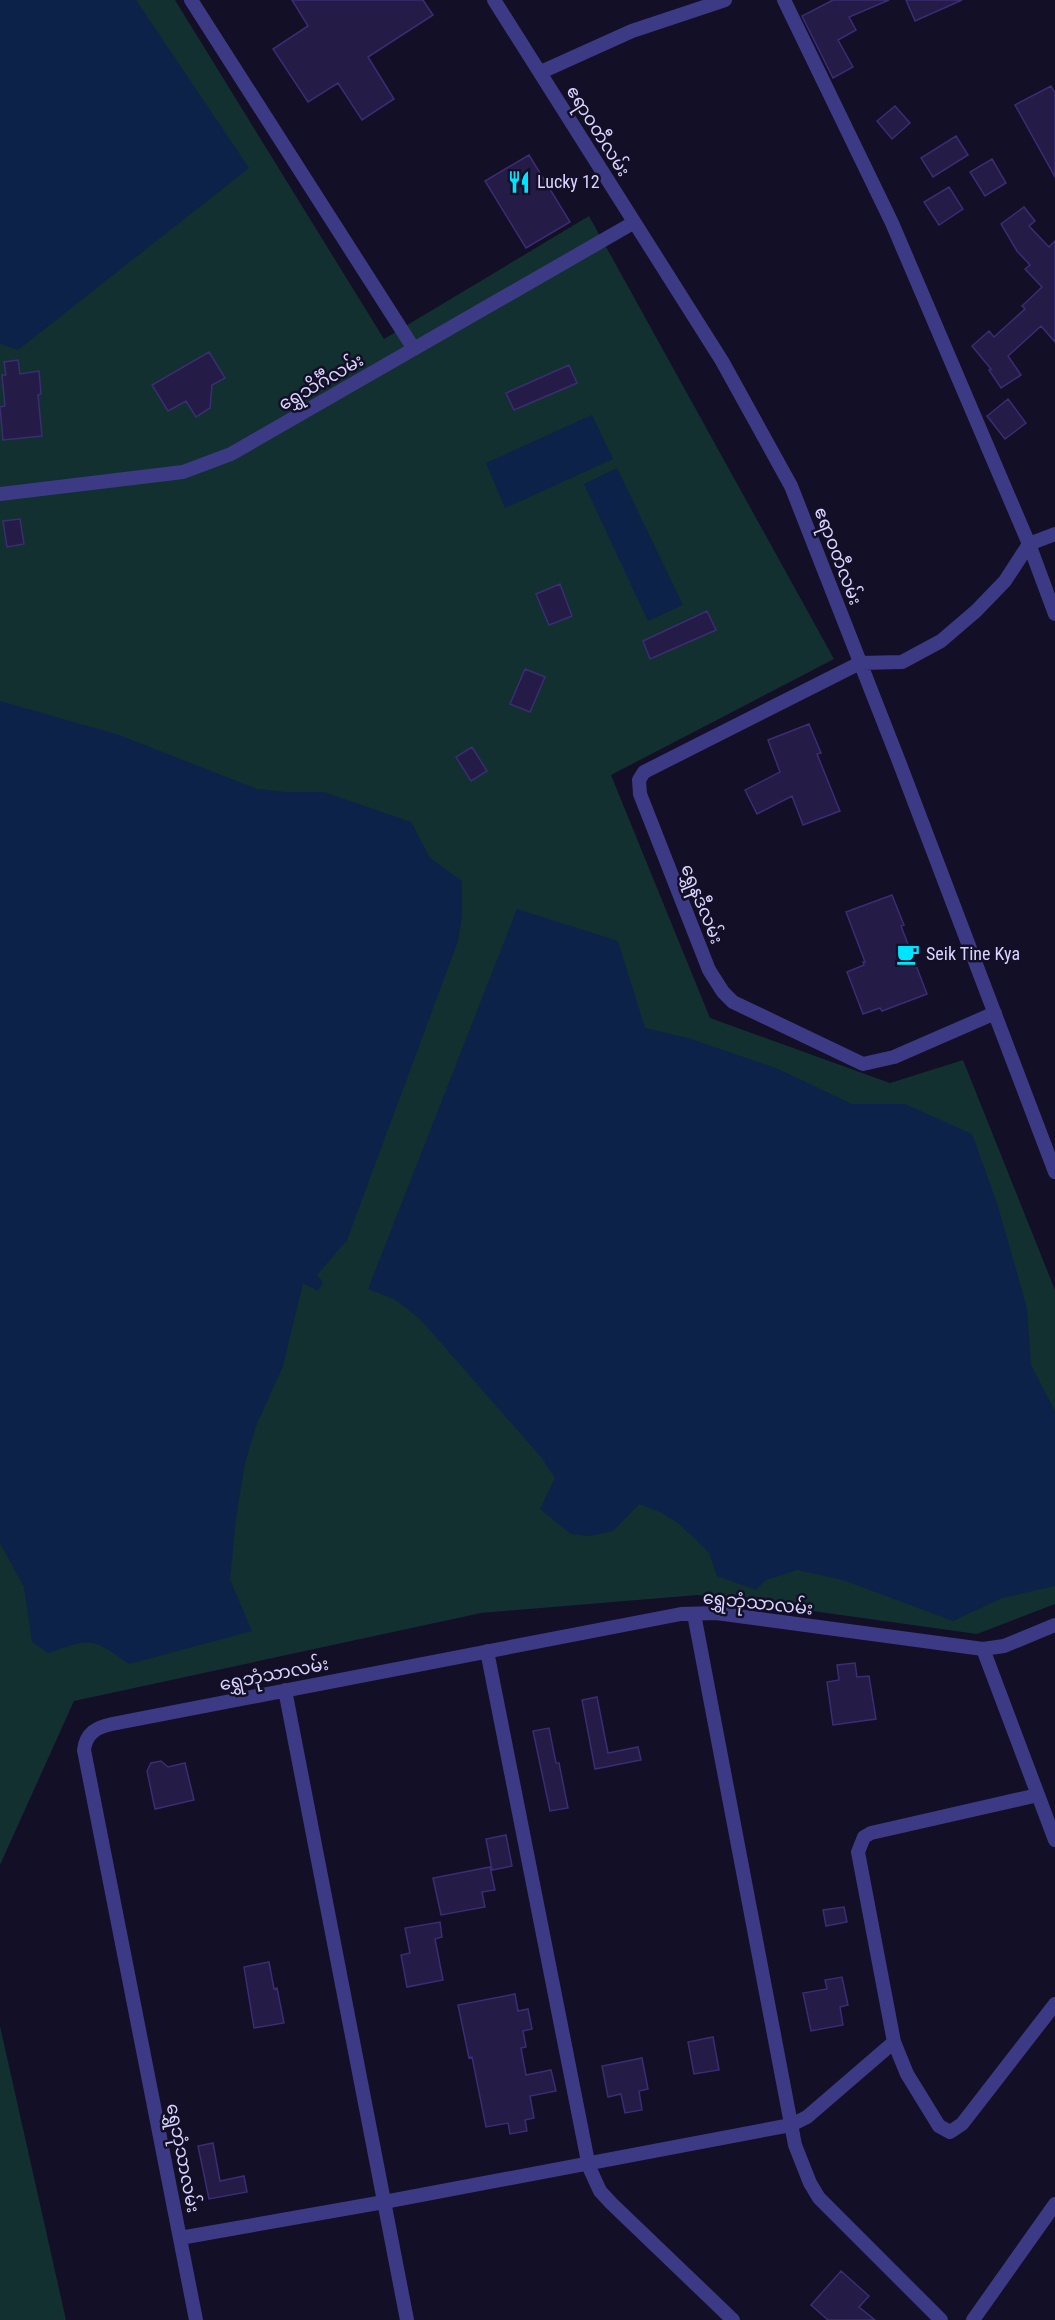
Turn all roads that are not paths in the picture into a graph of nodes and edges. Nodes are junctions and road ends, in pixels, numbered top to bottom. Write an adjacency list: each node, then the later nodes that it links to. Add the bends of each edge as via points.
1 (191, 0): 7 (street)
2 (494, 0): 5 (street, ဧရာဝတီလမ်း)
3 (726, 0): 5 (street, via 632,31)
4 (784, 0): 10 (street, via 892,223)
5 (541, 72): 6 (street, ဧရာဝတီလမ်း)
6 (633, 223): 7 (street, ရွှေသိင်္ဂီလမ်း); 12 (street, ဧရာဝတီလမ်း, via 722,361 791,486)
7 (414, 349): 8 (street, ရွှေသိင်္ဂီလမ်း, via 231,454 183,472)
8 (0, 494)
9 (1055, 534): 10 (street)
10 (1029, 543): 11 (street); 12 (street, via 1005,581 941,641 902,662)
11 (1055, 614)
12 (860, 663): 13 (street, ဧရာဝတီလမ်း); 13 (street, ရွှေနဒီလမ်း, via 645,772 639,780 640,794 709,970 733,1002 864,1064 894,1057)
13 (995, 1014): 14 (street, ဧရာဝတီလမ်း)
14 (1055, 1172)
15 (694, 1614): 17 (street, ရွှေဘုံသာလမ်း, via 716,1613); 18 (street, ရွှေဘုံသာလမ်း); 24 (street)
16 (1055, 1625): 17 (street, ရွှေဘုံသာလမ်း, via 1004,1646)
17 (983, 1650): 20 (street)
18 (487, 1651): 19 (street, ရွှေဘုံသာလမ်း); 25 (street)
19 (285, 1690): 26 (street); 28 (street, ရွှေဘုံသာလမ်း, via 100,1726 85,1743)
20 (1038, 1795): 21 (street); 23 (street, via 871,1833 860,1843 858,1852)
21 (1055, 1840)
22 (1055, 2004): 23 (street, via 962,2124 950,2132 939,2126)
23 (894, 2042): 24 (street, via 807,2116)
24 (791, 2125): 25 (street); 32 (street, via 803,2168 819,2198)
25 (588, 2163): 26 (street); 29 (street, via 610,2203)
26 (384, 2202): 28 (street); 31 (street)
27 (1055, 2204): 33 (street)
28 (180, 2238): 30 (street, ရွှေဘုံသာလမ်း)
29 (729, 2318)
30 (196, 2320)
31 (407, 2320)
32 (941, 2320)
33 (974, 2320)

